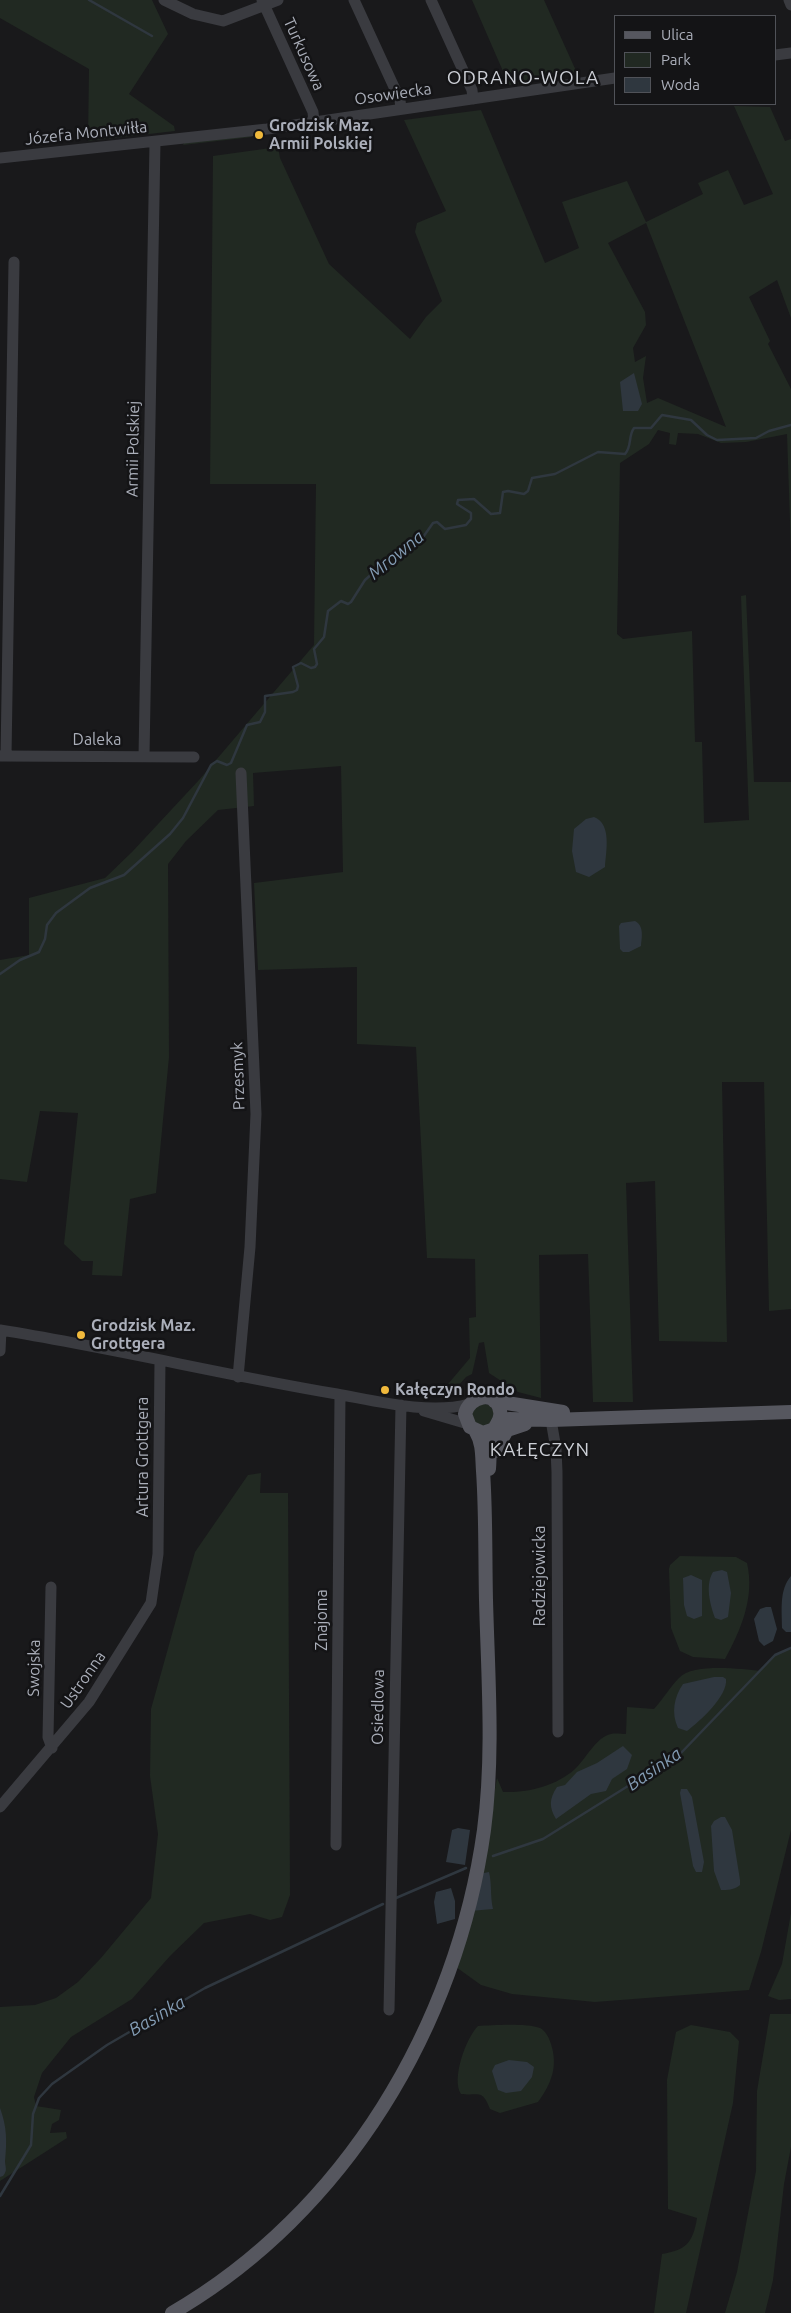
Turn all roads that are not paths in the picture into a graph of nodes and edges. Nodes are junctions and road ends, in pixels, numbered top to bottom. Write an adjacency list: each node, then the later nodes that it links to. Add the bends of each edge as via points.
1 (164, 0): 6 (street, via 193,14 223,21)
2 (278, 0): 6 (street)
3 (354, 0): 12 (street, via 400,100)
4 (431, 0): 11 (street, via 472,90)
5 (789, 0): 7 (street)
6 (263, 3): 13 (street, Turkusowa, via 313,112)
7 (791, 5)
8 (791, 52): 9 (street)
9 (776, 55)
10 (614, 78): 11 (street, Osowiecka)
11 (473, 99): 12 (street, Osowiecka)
12 (401, 109): 13 (street, Osowiecka)
13 (314, 122): 14 (street, Osowiecka)
14 (176, 140): 15 (street, Józefa Montwiłła)
15 (155, 142): 16 (street, Józefa Montwiłła); 19 (street, Armii Polskiej)
16 (0, 158)
17 (14, 262): 18 (street)
18 (3, 756): 19 (street, Daleka)
19 (144, 756): 20 (street, Daleka)
20 (194, 757)
21 (241, 773): 25 (street, Przesmyk, via 256,1114 250,1248)
22 (0, 1330): 23 (street); 24 (street)
23 (0, 1352)
24 (160, 1360): 25 (street); 37 (street, Artura Grottgera)
25 (238, 1377): 26 (street)
26 (340, 1395): 29 (street); 42 (street, Znajoma)
27 (494, 1401): 28 (main road, via 482,1397); 31 (main road); 33 (main road, via 500,1411)
28 (468, 1404): 29 (street, via 448,1408); 34 (main road, via 465,1414)
29 (406, 1406): 34 (street); 43 (street, Osiedlowa)
30 (791, 1412): 31 (main road)
31 (606, 1417): 32 (main road)
32 (551, 1420): 33 (main road, via 509,1419); 35 (main road, via 507,1430 497,1444); 39 (street, Radziejowicka, via 557,1472)
33 (497, 1426): 34 (main road, via 483,1433); 35 (main road)
34 (472, 1428): 36 (main road, via 481,1442)
35 (489, 1471): 36 (main road)
36 (484, 1497): 44 (main road, via 490,1722 487,1802 469,1910 442,1991 393,2092 333,2174 264,2246)
37 (158, 1554): 40 (street, Ustronna, via 151,1604 90,1702)
38 (51, 1587): 40 (street, Swojska, via 48,1736)
39 (558, 1732)
40 (52, 1748): 41 (street, Ustronna)
41 (0, 1807)
42 (336, 1845)
43 (390, 2010)
44 (172, 2313)

